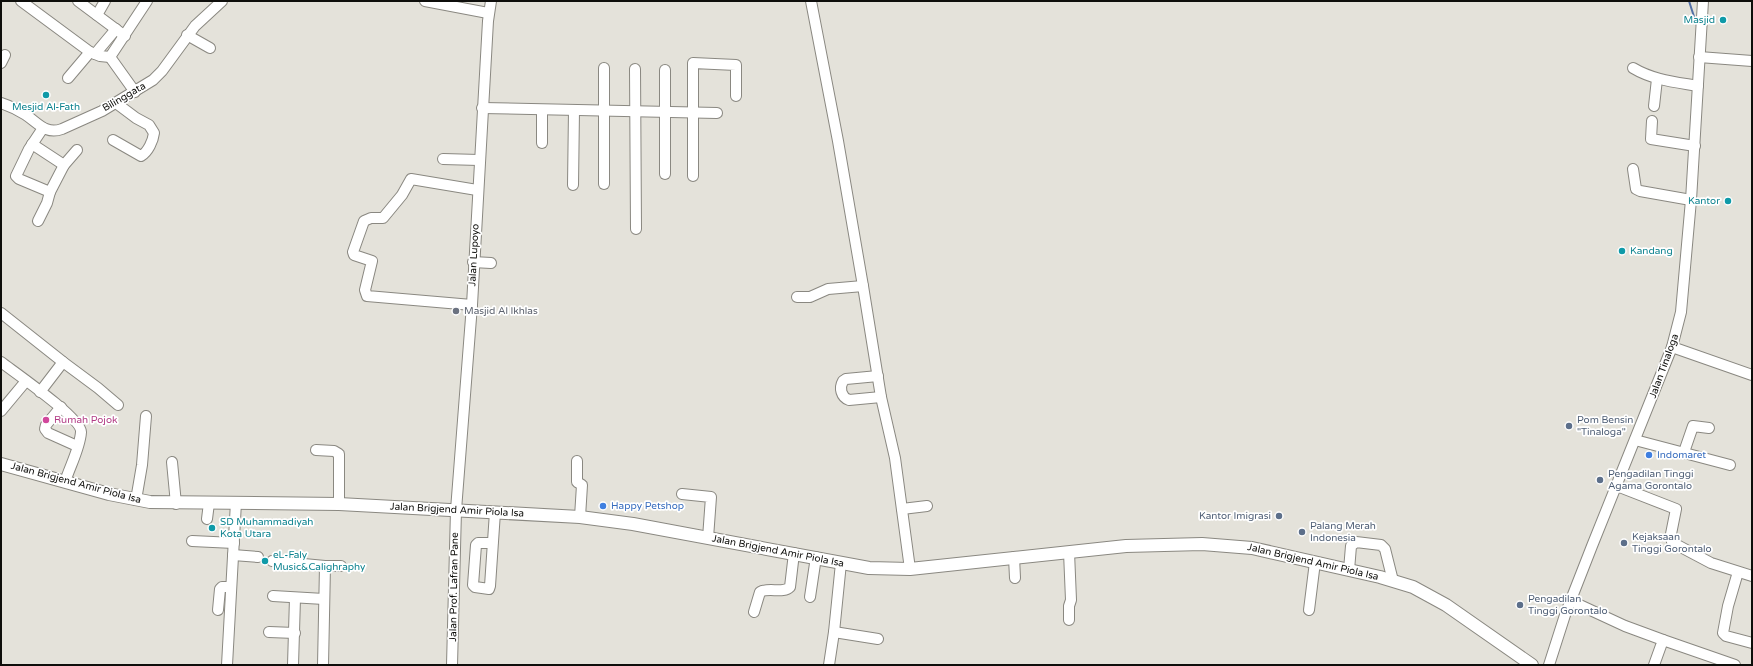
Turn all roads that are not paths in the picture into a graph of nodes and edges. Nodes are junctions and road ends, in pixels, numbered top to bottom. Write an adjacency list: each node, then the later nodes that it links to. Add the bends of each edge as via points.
1 (21, 1): 16 (street)
2 (78, 1): 11 (street)
3 (105, 1): 11 (street)
4 (147, 1): 14 (street)
5 (222, 1): 13 (street, Bilinggata)
6 (425, 1): 10 (street)
7 (490, 1): 10 (street, Jalan Lupoyo)
8 (811, 1): 62 (street)
9 (1703, 1): 18 (street, Jalan Tinaloga)
10 (488, 13): 32 (street, Jalan Lupoyo)
11 (97, 15): 12 (street)
12 (116, 29): 14 (street); 16 (street)
13 (187, 35): 15 (street); 27 (street, Bilinggata, via 157,77)
14 (125, 36): 17 (street)
15 (210, 48)
16 (92, 53): 17 (street); 24 (street)
17 (110, 57): 27 (street)
18 (1700, 57): 19 (street); 26 (street, Jalan Tinaloga)
19 (1752, 61)
20 (604, 68): 35 (street)
21 (1633, 68): 25 (street, via 1645,76)
22 (635, 69): 36 (street)
23 (665, 70): 37 (street)
24 (68, 78)
25 (1657, 79): 26 (street); 31 (street)
26 (1698, 86): 45 (street, Jalan Tinaloga)
27 (135, 92): 30 (street, Bilinggata)
28 (736, 96): 38 (street, via 736,65 693,63)
29 (1, 103): 41 (street, via 27,116)
30 (116, 103): 41 (street, Bilinggata, via 58,131); 42 (street, via 152,127 154,133 148,149 141,156)
31 (1654, 106)
32 (482, 108): 33 (street); 48 (street, Jalan Lupoyo)
33 (542, 110): 34 (street); 44 (street)
34 (574, 110): 35 (street); 54 (street)
35 (604, 111): 36 (street); 53 (street)
36 (635, 112): 37 (street); 59 (street)
37 (665, 112): 38 (street); 51 (street)
38 (693, 113): 39 (street); 52 (street)
39 (718, 113)
40 (1652, 121): 45 (street, via 1651,139)
41 (43, 128): 43 (street)
42 (113, 140)
43 (32, 144): 49 (street); 56 (street, via 16,176)
44 (542, 144)
45 (1695, 146): 57 (street, Jalan Tinaloga)
46 (77, 150): 49 (street)
47 (443, 159): 48 (street)
48 (479, 160): 55 (street, Jalan Lupoyo)
49 (64, 165): 56 (street)
50 (1633, 169): 57 (street, via 1636,189)
51 (665, 174)
52 (693, 176)
53 (604, 184)
54 (573, 185)
55 (477, 190): 60 (street, Jalan Lupoyo); 64 (street, via 411,179 402,195 383,218 364,221 353,252 354,255 372,261 365,290 369,297)
56 (50, 192): 58 (street)
57 (1691, 200): 66 (street, Jalan Tinaloga, via 1684,295)
58 (38, 222)
59 (636, 229)
60 (473, 262): 61 (street); 64 (street, Jalan Lupoyo)
61 (491, 263)
62 (863, 286): 63 (street, via 828,289 810,297); 70 (street)
63 (797, 297)
64 (472, 305): 97 (street, Jalan Lupoyo)
65 (1, 313): 68 (street)
66 (1672, 347): 69 (street); 79 (street, Jalan Tinaloga)
67 (1, 362): 71 (street)
68 (63, 362): 72 (street); 74 (street)
69 (1752, 375)
70 (878, 376): 73 (street); 73 (street, via 846,379 841,387 843,395 849,400)
71 (26, 381): 72 (street); 76 (street)
72 (40, 392): 75 (street)
73 (881, 397): 96 (street, via 895,458)
74 (118, 405)
75 (61, 407): 80 (street, via 81,428); 80 (street, via 45,429 48,433)
76 (1, 412)
77 (146, 416): 90 (street)
78 (1709, 428): 82 (street, via 1693,426)
79 (1635, 440): 82 (street); 88 (street, Jalan Tinaloga)
80 (77, 446): 87 (street)
81 (316, 450): 94 (street, via 334,451 339,454)
82 (1684, 452): 86 (street)
83 (578, 461): 99 (street, via 577,482 582,485)
84 (172, 462): 93 (street)
85 (1, 464): 87 (main road, Jalan Brigjend Amir Piola Isa)
86 (1730, 465)
87 (65, 482): 90 (main road, Jalan Brigjend Amir Piola Isa)
88 (1617, 486): 118 (street, via 1676,509 1672,542 1711,563); 127 (street, Jalan Tinaloga)
89 (682, 494): 101 (street, via 711,497)
90 (136, 500): 93 (main road, Jalan Brigjend Amir Piola Isa)
91 (236, 502): 92 (main road, Jalan Brigjend Amir Piola Isa); 94 (main road, Jalan Brigjend Amir Piola Isa); 103 (street)
92 (209, 503): 93 (main road, Jalan Brigjend Amir Piola Isa); 100 (street)
93 (176, 504)
94 (339, 504): 97 (main road, Jalan Brigjend Amir Piola Isa)
95 (927, 506): 96 (street)
96 (902, 509): 116 (street)
97 (456, 510): 98 (main road, Jalan Brigjend Amir Piola Isa); 142 (street, Jalan Prof. Lafran Pane)
98 (494, 512): 99 (main road, Jalan Brigjend Amir Piola Isa); 104 (street)
99 (580, 517): 101 (main road, Jalan Brigjend Amir Piola Isa)
100 (207, 519)
101 (708, 538): 107 (main road, Jalan Brigjend Amir Piola Isa)
102 (192, 541): 103 (street)
103 (234, 543): 106 (street)
104 (493, 543)
105 (1069, 552): 110 (main road, Jalan Brigjend Amir Piola Isa); 112 (main road, Jalan Brigjend Amir Piola Isa, via 1126,546 1202,544 1252,548); 131 (street)
106 (233, 554): 108 (street); 122 (street)
107 (794, 554): 109 (main road, Jalan Brigjend Amir Piola Isa); 130 (street, via 790,587 785,590 760,592)
108 (258, 557)
109 (816, 557): 113 (main road, Jalan Brigjend Amir Piola Isa); 125 (street)
110 (1014, 557): 116 (main road, Jalan Brigjend Amir Piola Isa); 120 (street)
111 (272, 560): 114 (street)
112 (1315, 562): 117 (main road, Jalan Brigjend Amir Piola Isa); 129 (street)
113 (841, 563): 116 (main road, Jalan Brigjend Amir Piola Isa, via 869,568); 133 (street)
114 (325, 566): 115 (street); 126 (street)
115 (341, 566)
116 (910, 568)
117 (1349, 570): 121 (main road, Jalan Brigjend Amir Piola Isa); 121 (street, via 1353,543 1381,545 1385,549)
118 (1738, 572): 119 (street); 137 (street, via 1723,633)
119 (1752, 576)
120 (1015, 578)
121 (1393, 581): 144 (main road, Jalan Brigjend Amir Piola Isa, via 1412,587 1446,605)
122 (231, 587): 128 (street, via 222,587 220,590); 139 (street)
123 (273, 596): 124 (street)
124 (295, 598): 126 (street); 134 (street)
125 (810, 598)
126 (324, 599): 141 (street)
127 (1571, 601): 136 (street); 145 (street, Jalan Tinaloga)
128 (218, 610)
129 (1309, 610)
130 (754, 612)
131 (1069, 620)
132 (269, 632): 134 (street)
133 (834, 632): 135 (street); 143 (street)
134 (295, 633): 140 (street)
135 (878, 639)
136 (1663, 640): 138 (street); 146 (street)
137 (1752, 643)
138 (1718, 663): 147 (street)
139 (227, 665)
140 (293, 665)
141 (323, 665)
142 (452, 665)
143 (829, 665)
144 (1532, 665)
145 (1548, 665)
146 (1654, 665)
147 (1735, 665)

